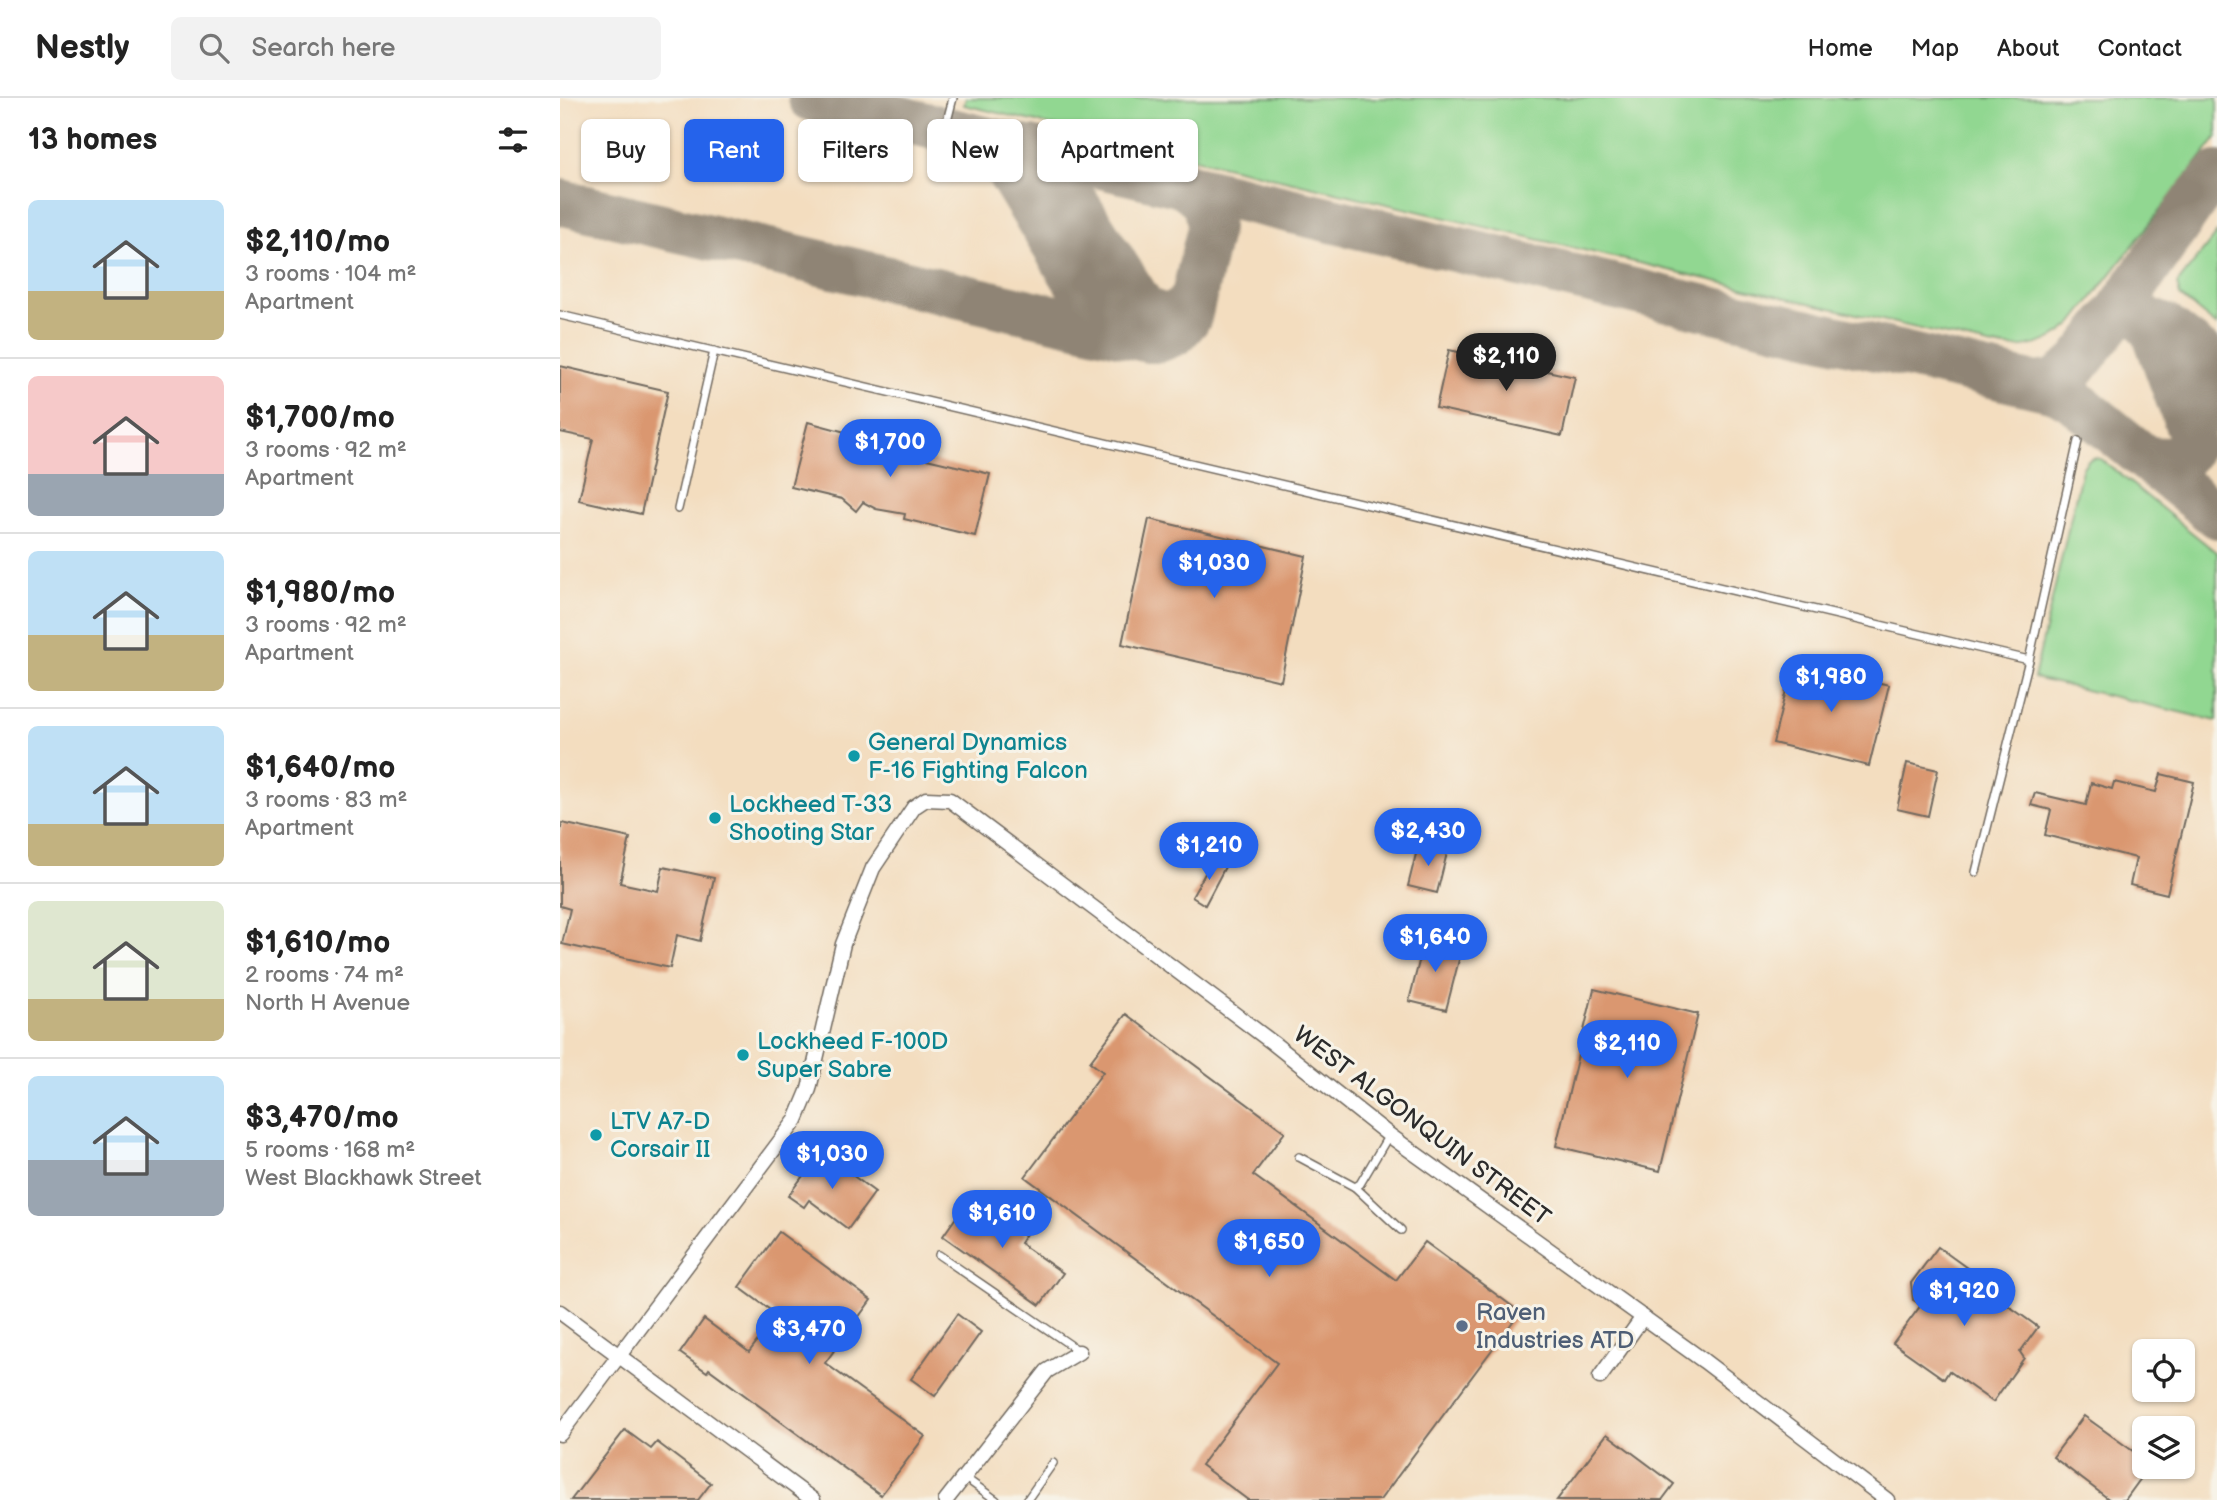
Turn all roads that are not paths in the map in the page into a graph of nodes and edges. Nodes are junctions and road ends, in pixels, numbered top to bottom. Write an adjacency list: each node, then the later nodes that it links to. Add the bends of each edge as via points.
1 (953, 98): 2 (lane)
2 (948, 119)
3 (560, 315): 4 (lane)
4 (715, 351): 6 (lane); 7 (lane)
5 (2078, 441): 7 (lane)
6 (678, 509)
7 (2029, 660): 8 (lane)
8 (1976, 872)
9 (1389, 1135): 11 (lane); 15 (street, WEST ALGONQUIN STREET); 17 (street, WEST ALGONQUIN STREET, via 950,800 926,799 914,807 873,868 844,944 809,1089 796,1120)
10 (1299, 1157): 11 (lane)
11 (1354, 1187): 12 (lane)
12 (1401, 1230)
13 (939, 1255): 16 (lane)
14 (560, 1312): 17 (street)
15 (1643, 1317): 18 (street); 26 (street, WEST ALGONQUIN STREET)
16 (1079, 1352): 21 (street, via 1047,1371)
17 (619, 1356): 19 (street); 22 (street)
18 (1600, 1377)
19 (560, 1434)
20 (1052, 1463): 25 (lane)
21 (964, 1477): 23 (street); 24 (lane)
22 (813, 1500)
23 (946, 1500)
24 (996, 1500)
25 (1027, 1500)
26 (1887, 1500)

